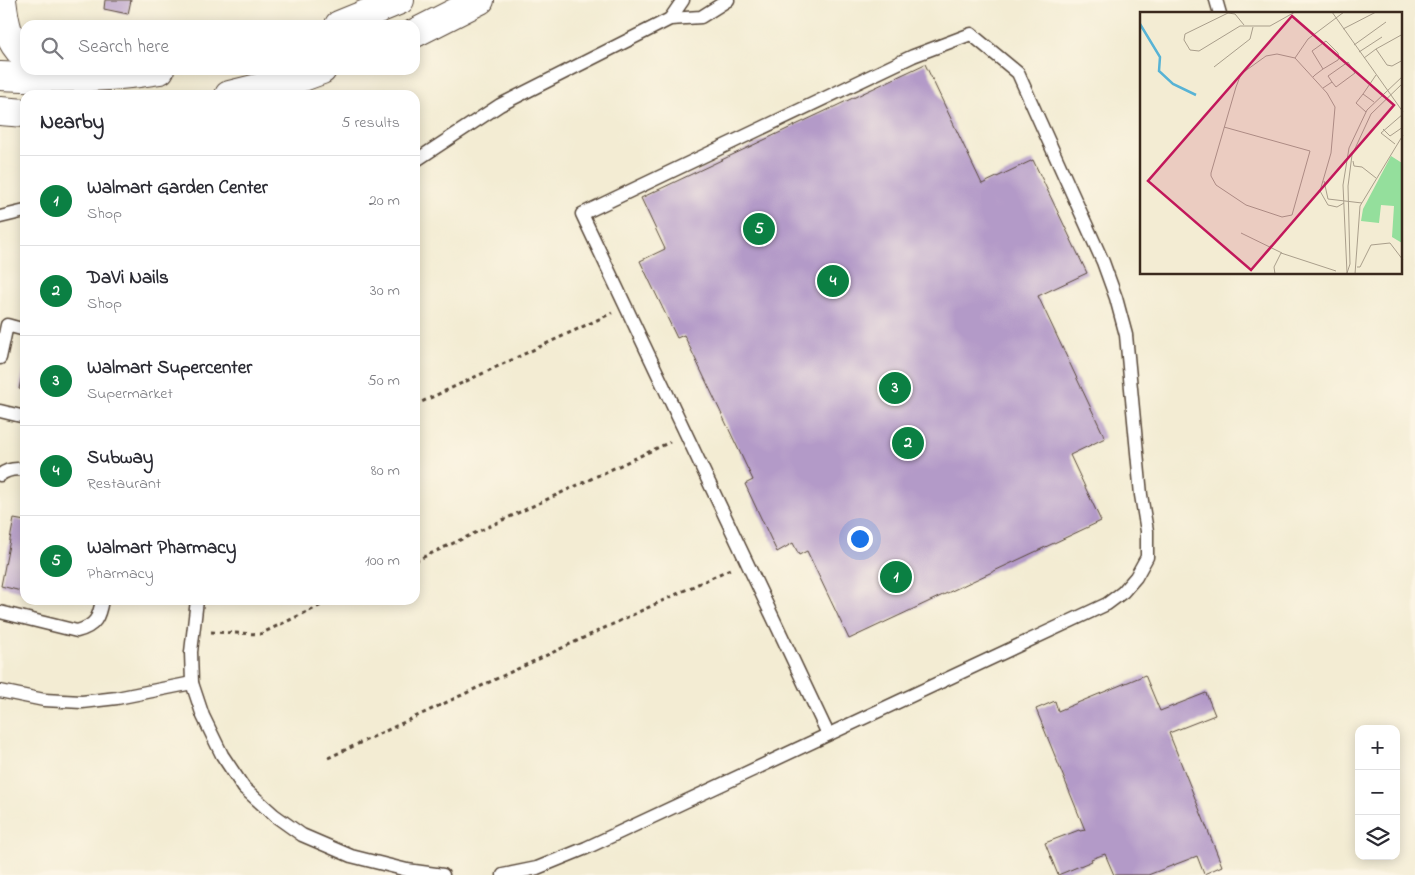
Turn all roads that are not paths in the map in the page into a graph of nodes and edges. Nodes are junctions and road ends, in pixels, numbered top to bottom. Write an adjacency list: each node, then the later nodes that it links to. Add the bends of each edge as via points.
1 (2, 0): 9 (main road, via 10,38)
2 (400, 0): 6 (main road)
3 (480, 0): 8 (main road)
4 (683, 0): 7 (lane)
5 (728, 0): 7 (lane, via 701,17)
6 (350, 20)
7 (670, 20): 18 (lane, via 500,105)
8 (420, 30)
9 (20, 52)
10 (24, 75): 14 (main road)
11 (78, 75): 12 (main road)
12 (122, 75)
13 (308, 75): 15 (main road)
14 (0, 76)
15 (250, 90)
16 (0, 111): 17 (main road)
17 (20, 112)
18 (420, 158)
19 (20, 212): 20 (lane)
20 (0, 217)
21 (20, 329): 22 (lane, via 7,325)
22 (0, 358)
23 (0, 411): 24 (lane)
24 (20, 416)
25 (20, 469): 26 (lane)
26 (0, 475)
27 (101, 605): 29 (lane, via 93,623 77,630)
28 (196, 605): 30 (lane, via 192,632)
29 (0, 612)
30 (192, 683): 31 (lane, via 82,702 44,700); 33 (lane, via 203,716 222,755 244,788 274,815 302,835 352,856)
31 (0, 691)
32 (828, 734): 32 (lane, via 1108,604 1136,577 1147,557 1126,335 1116,298 1018,73 971,34 913,56 582,214); 34 (lane, via 586,848 537,868)
33 (443, 875)
34 (503, 875)

